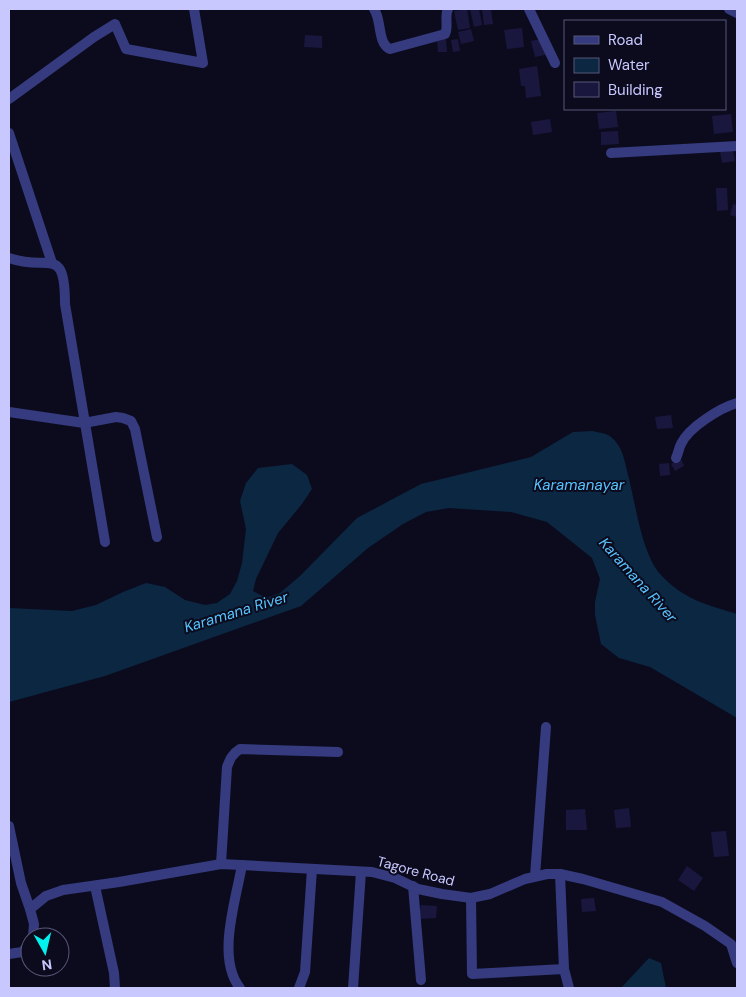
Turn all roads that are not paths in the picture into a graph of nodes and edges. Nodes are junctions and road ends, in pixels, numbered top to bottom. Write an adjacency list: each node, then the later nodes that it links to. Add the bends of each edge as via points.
1 (194, 9): 8 (street, via 203,63 126,49 115,24)
2 (374, 9): 3 (street, via 384,44 390,49 445,34)
3 (448, 9)
4 (529, 9): 7 (street)
5 (729, 9): 6 (street)
6 (737, 13)
7 (555, 62)
8 (9, 99)
9 (9, 132): 13 (street)
10 (737, 146): 11 (street)
11 (611, 153)
12 (9, 258): 13 (street)
13 (52, 263): 16 (street, via 60,268 63,275)
14 (737, 402): 17 (street, via 690,431 681,442)
15 (9, 412): 16 (street)
16 (84, 423): 18 (street, via 116,417 131,421); 19 (street)
17 (676, 458)
18 (158, 537)
19 (105, 542)
20 (546, 727): 28 (street)
21 (338, 752): 23 (street, via 240,749 233,753 227,768)
22 (9, 826): 32 (street)
23 (221, 864): 24 (street, Tagore Road); 29 (street, Tagore Road)
24 (242, 865): 25 (street, Tagore Road); 38 (street, via 228,946 231,972)
25 (312, 869): 26 (street, Tagore Road); 39 (street, via 305,972)
26 (361, 872): 30 (street, Tagore Road, via 395,878); 40 (street)
27 (560, 874): 28 (street, Tagore Road); 34 (street, Tagore Road, via 662,902 731,944); 35 (street)
28 (535, 876): 31 (street, Tagore Road)
29 (95, 886): 32 (street, Tagore Road, via 46,896); 37 (street)
30 (413, 886): 31 (street, Tagore Road); 36 (street)
31 (471, 898): 35 (street, via 472,974)
32 (30, 909): 33 (street)
33 (34, 927)
34 (737, 963)
35 (564, 968): 41 (street)
36 (421, 980)
37 (115, 988)
38 (240, 988)
39 (299, 988)
40 (353, 988)
41 (569, 988)

